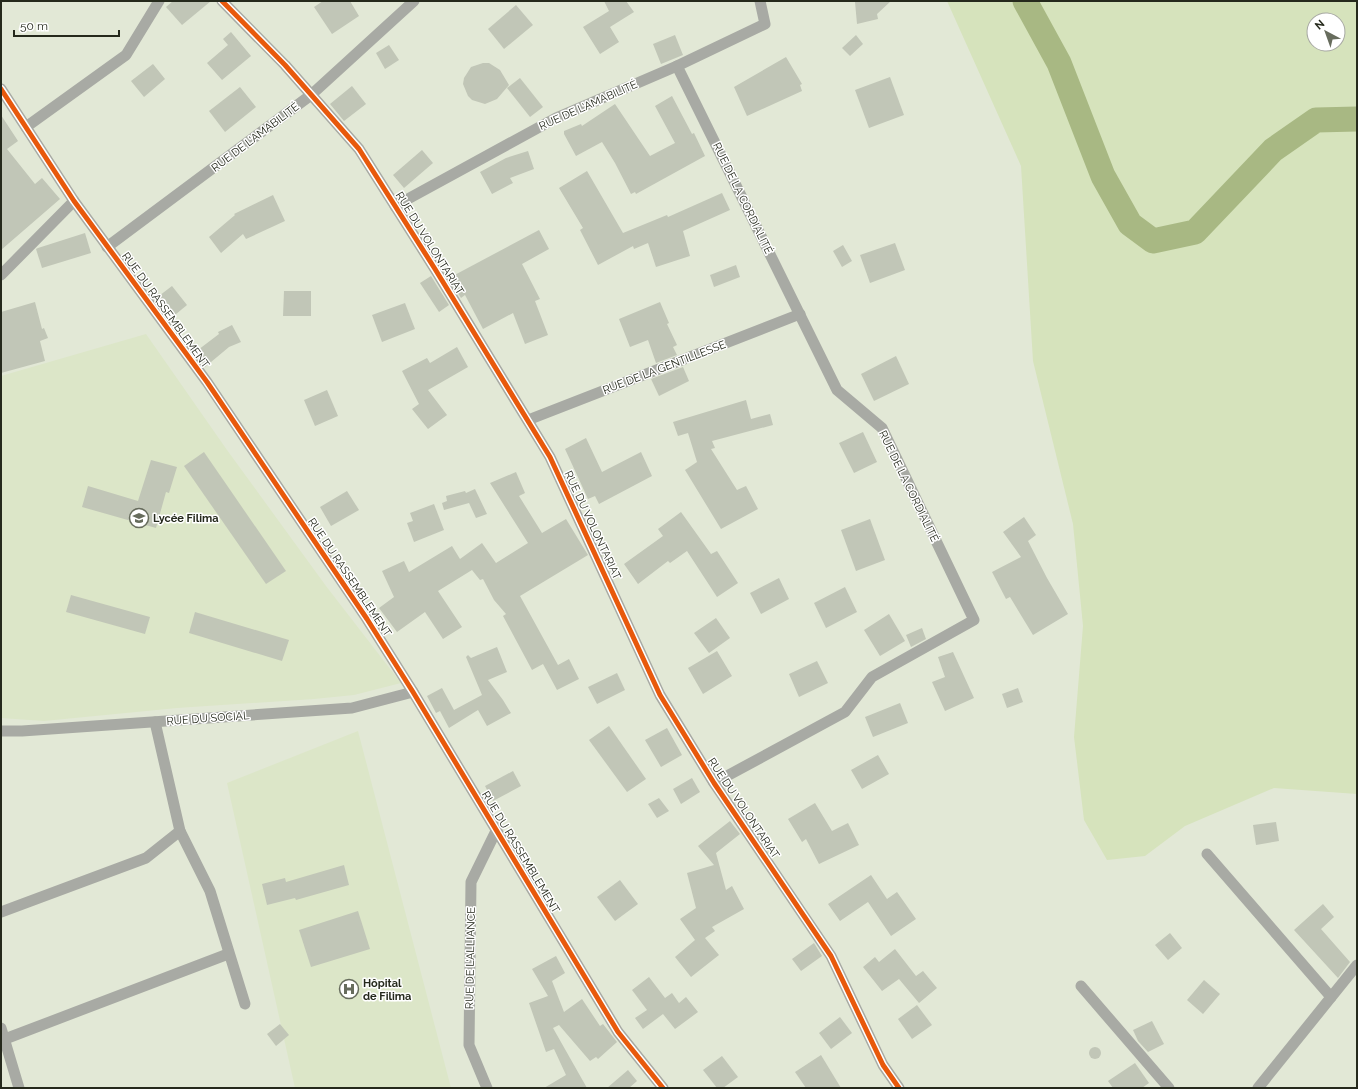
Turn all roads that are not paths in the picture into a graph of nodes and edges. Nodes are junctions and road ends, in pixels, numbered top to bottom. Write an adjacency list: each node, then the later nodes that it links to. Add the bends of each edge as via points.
1 (159, 1): 8 (street, via 126,55)
2 (222, 1): 7 (street, RUE DU VOLONTARIAT)
3 (414, 1): 7 (street, RUE DE L'AMABILITÉ)
4 (760, 1): 5 (street, RUE DE L'AMABILITÉ, via 765,24)
5 (677, 66): 10 (street, RUE DE L'AMABILITÉ, via 556,118); 13 (street, RUE DE LA CORDIALITÉ)
6 (1, 89): 8 (street, RUE DU RASSEMBLEMENT)
7 (312, 95): 10 (street, RUE DU VOLONTARIAT, via 359,149); 11 (street, RUE DE L'AMABILITÉ)
8 (26, 127): 9 (street, RUE DU RASSEMBLEMENT)
9 (74, 201): 11 (street, RUE DU RASSEMBLEMENT); 12 (street)
10 (395, 206): 14 (street, RUE DU VOLONTARIAT)
11 (107, 247): 15 (street, RUE DU RASSEMBLEMENT, via 207,382 367,619)
12 (1, 275)
13 (800, 314): 14 (street, RUE DE LA GENTILLESSE); 18 (street, RUE DE LA CORDIALITÉ, via 837,390 882,428 974,620 872,676 845,712)
14 (528, 420): 18 (street, RUE DU VOLONTARIAT, via 550,456 660,695)
15 (413, 692): 16 (street, RUE DU SOCIAL, via 352,708); 19 (street, RUE DU RASSEMBLEMENT)
16 (155, 722): 17 (street, RUE DU SOCIAL, via 22,732); 20 (street)
17 (1, 731)
18 (714, 783): 33 (street, RUE DU VOLONTARIAT, via 831,956 883,1065)
19 (496, 830): 31 (street, RUE DE L'ALLIANCE, via 471,882 469,1045); 32 (street, RUE DU RASSEMBLEMENT, via 618,1032)
20 (180, 831): 22 (street, via 146,858); 23 (street, via 210,891)
21 (1206, 854): 26 (street)
22 (1, 912)
23 (228, 954): 27 (street); 29 (street)
24 (1357, 965): 26 (street)
25 (1081, 986): 34 (street)
26 (1331, 997): 35 (street)
27 (245, 1004)
28 (1, 1028): 29 (street)
29 (5, 1039): 30 (street)
30 (19, 1088)
31 (487, 1088)
32 (663, 1088)
33 (899, 1088)
34 (1169, 1088)
35 (1258, 1088)

